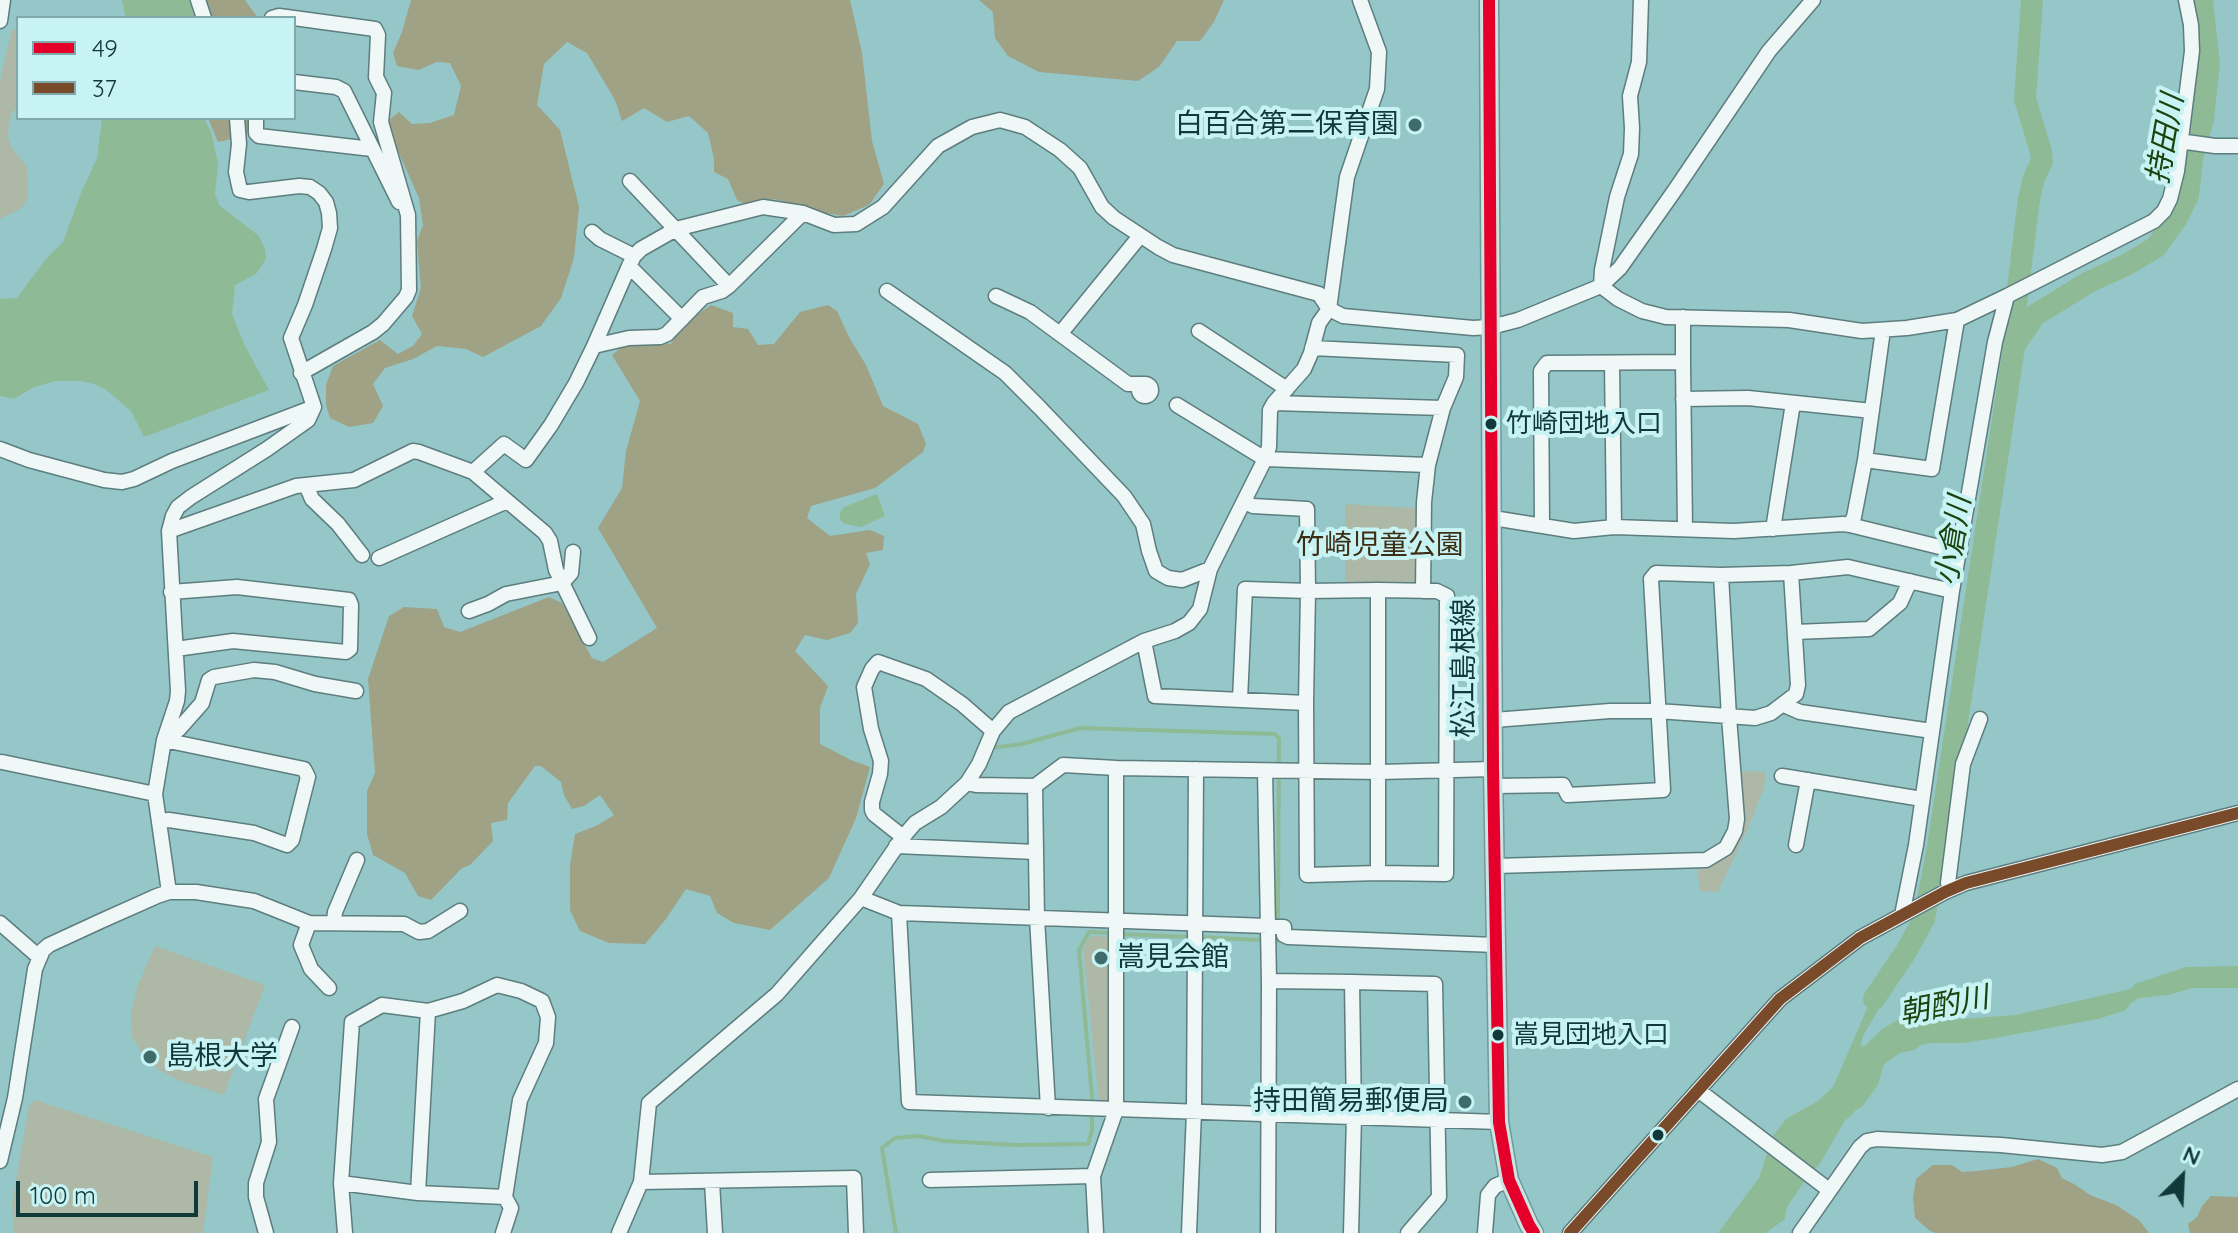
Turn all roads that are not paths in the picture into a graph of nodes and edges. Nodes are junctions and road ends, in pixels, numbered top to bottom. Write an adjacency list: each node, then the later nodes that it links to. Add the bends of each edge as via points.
1 (3, 0): 8 (street)
2 (1360, 0): 27 (street, via 1379,52 1377,89 1347,177)
3 (1489, 0): 31 (main road, 松江島根線)
4 (1641, 0): 23 (street, via 1639,62 1630,96 1631,154 1617,197)
5 (1813, 0): 23 (street, via 1769,51 1637,245)
6 (2186, 0): 12 (street, via 2192,51)
7 (296, 18): 17 (street, via 375,29 376,77 384,93 381,122)
8 (0, 21)
9 (296, 82): 14 (street, via 344,91)
10 (237, 120): 39 (street, via 240,190 310,187 326,202 329,213 324,249 291,338)
11 (256, 120): 14 (street, via 259,136)
12 (2182, 142): 13 (street); 25 (street, via 2170,199 2154,221)
13 (2238, 146)
14 (372, 149): 17 (street)
15 (630, 181): 18 (street)
16 (803, 213): 18 (street, via 763,207); 20 (street, via 834,225 856,224 883,207 938,146 972,127 1000,120 1025,127 1072,160 1107,212); 22 (street)
17 (408, 215): 39 (street, via 406,297 373,332)
18 (676, 229): 21 (street); 22 (street)
19 (592, 232): 21 (street)
20 (1140, 236): 27 (street, via 1186,259 1319,294); 34 (street)
21 (631, 261): 29 (street); 35 (street)
22 (729, 286): 29 (street, via 703,297)
23 (1601, 286): 28 (street, via 1642,311); 31 (street)
24 (887, 291): 68 (street, via 1005,373 1060,429 1124,496 1143,524 1156,571 1182,580)
25 (2009, 295): 30 (street); 65 (street, via 1995,342)
26 (996, 296): 34 (street)
27 (1329, 309): 31 (street, via 1343,316); 36 (street)
28 (1683, 317): 32 (street); 37 (street)
29 (682, 319): 35 (street, via 660,337)
30 (1957, 320): 32 (street); 51 (street, via 1932,469)
31 (1491, 327): 57 (main road, 松江島根線)
32 (1883, 330): 48 (street)
33 (1199, 331): 41 (street)
34 (1060, 334): 40 (street, via 1128,384)
35 (594, 346): 53 (street, via 526,460 504,444)
36 (1312, 348): 41 (street, via 1304,369); 47 (street, via 1457,355 1456,377)
37 (1683, 362): 38 (street); 42 (street)
38 (1612, 363): 58 (street, via 1547,363 1541,371); 60 (street)
39 (301, 373): 46 (street)
40 (1144, 384)
41 (1287, 389): 43 (street)
42 (1683, 399): 44 (street); 61 (street)
43 (1274, 403): 47 (street); 50 (street)
44 (1793, 403): 48 (street); 62 (street)
45 (1177, 405): 50 (street)
46 (314, 407): 49 (street, via 122,482); 63 (street, via 308,420 178,507)
47 (1443, 408): 52 (street)
48 (1872, 411): 51 (street)
49 (0, 449)
50 (1265, 459): 52 (street); 56 (street)
51 (1865, 460): 59 (street)
52 (1428, 465): 75 (street)
53 (473, 472): 54 (street, via 413,451 354,480); 55 (street)
54 (306, 485): 63 (street); 66 (street, via 312,499)
55 (507, 501): 67 (street); 72 (street, via 545,533)
56 (1245, 502): 68 (street); 74 (street, via 1307,509)
57 (1493, 518): 58 (street); 90 (main road, 松江島根線)
58 (1542, 524): 60 (street, via 1574,531)
59 (1850, 525): 62 (street); 65 (street)
60 (1614, 527): 61 (street)
61 (1685, 529): 62 (street)
62 (1773, 529)
63 (169, 531): 77 (street)
64 (573, 552): 72 (street, via 571,573)
65 (1960, 552): 76 (street)
66 (362, 555)
67 (379, 558)
68 (1210, 569): 81 (street, via 1200,609 1189,623)
69 (1791, 573): 70 (street); 71 (street, via 1848,567); 79 (street)
70 (1721, 575): 87 (street, via 1656,573 1651,579); 88 (street)
71 (1910, 581): 76 (street); 79 (street, via 1900,603 1869,629)
72 (562, 583): 78 (street, via 506,594); 80 (street)
73 (1378, 590): 74 (street); 75 (street); 100 (street)
74 (1308, 591): 84 (street, via 1245,589); 85 (street)
75 (1423, 591): 99 (street, via 1447,596)
76 (1952, 591): 92 (street)
77 (171, 592): 82 (street); 82 (street, via 237,587 349,600 351,605 346,652 233,641)
78 (469, 611)
79 (1795, 632): 86 (street, via 1798,685)
80 (589, 638)
81 (1144, 641): 84 (street, via 1155,696); 91 (street, via 1030,699)
82 (176, 649): 93 (street, via 177,701)
83 (356, 691): 93 (street, via 275,672 214,677 202,703)
84 (1240, 700): 85 (street)
85 (1306, 703): 98 (street)
86 (1784, 705): 88 (street, via 1755,718); 92 (street, via 1800,712)
87 (1658, 711): 88 (street); 90 (street); 102 (street, via 1663,790 1568,795 1563,785)
88 (1729, 717): 114 (street, via 1737,819 1726,848 1706,860)
89 (1980, 719): 116 (street, via 1963,764)
90 (1494, 720): 102 (main road, 松江島根線)
91 (993, 731): 104 (street); 110 (street, via 926,679 878,662 872,669 864,687 881,761 872,810)
92 (1932, 731): 107 (street)
93 (164, 740): 106 (street); 109 (street, via 304,769 308,777 287,845 254,833)
94 (2, 762): 106 (street)
95 (1116, 768): 96 (street); 105 (street, via 1063,765); 126 (street)
96 (1196, 769): 97 (street); 128 (street)
97 (1265, 771): 98 (street); 127 (street)
98 (1307, 771): 100 (street); 115 (street, via 1307,875)
99 (1447, 771): 100 (street); 102 (street); 115 (street, via 1446,874)
100 (1380, 772): 115 (street)
101 (1782, 776): 103 (street)
102 (1494, 777): 114 (main road, 松江島根線)
103 (1808, 780): 107 (street); 111 (street)
104 (967, 783): 105 (street); 110 (street)
105 (1035, 786): 112 (street)
106 (155, 794): 109 (street)
107 (1922, 799): 120 (street)
108 (2238, 813): 116 (street)
109 (159, 821): 117 (street)
110 (899, 841): 112 (street); 118 (street)
111 (1796, 845)
112 (1036, 852): 122 (street)
113 (357, 860): 123 (street)
114 (1495, 866): 129 (main road, 松江島根線)
115 (1378, 873)
116 (1946, 888): 120 (street)
117 (169, 892): 125 (street, via 254,901); 130 (street, via 49,945)
118 (861, 898): 121 (street); 149 (street, via 777,994 649,1103)
119 (460, 911): 123 (street, via 419,932 404,924)
120 (1906, 912): 137 (street, via 1860,938 1780,999)
121 (899, 913): 122 (street); 138 (street, via 909,1102)
122 (1037, 918): 126 (street); 138 (street)
123 (334, 922): 125 (street)
124 (0, 923): 130 (street)
125 (309, 923): 133 (street, via 301,945 311,969)
126 (1117, 929): 128 (street); 139 (street)
127 (1271, 931): 128 (street); 129 (street, via 1284,927 1288,937); 131 (street)
128 (1195, 932): 140 (street)
129 (1496, 945): 144 (main road, 松江島根線)
130 (39, 957): 145 (street)
131 (1269, 981): 132 (street); 141 (street)
132 (1352, 982): 142 (street); 143 (street, via 1435,984)
133 (329, 988)
134 (428, 1011): 151 (street, via 382,1005 352,1022); 153 (street); 154 (street, via 497,985 542,1001 548,1017 546,1043 520,1100)
135 (292, 1027): 155 (street, via 266,1099 269,1142 256,1183)
136 (2238, 1089): 152 (street, via 2122,1152 2102,1155 1867,1141)
137 (1698, 1090): 152 (street); 168 (street)
138 (1048, 1108): 139 (street)
139 (1116, 1110): 140 (street); 146 (street)
140 (1194, 1112): 141 (street); 162 (street)
141 (1270, 1113): 142 (street); 163 (street)
142 (1354, 1116): 143 (street); 164 (street)
143 (1438, 1118): 144 (street); 165 (street, via 1439,1197)
144 (1499, 1122): 148 (main road, 松江島根線)
145 (0, 1161)
146 (1093, 1176): 147 (street); 161 (street)
147 (930, 1180)
148 (1509, 1180): 166 (street, via 1488,1195); 167 (main road, 松江島根線)
149 (641, 1182): 150 (street); 158 (street)
150 (712, 1182): 159 (street); 160 (street, via 854,1178)
151 (341, 1183): 153 (street); 156 (street)
152 (1826, 1187): 169 (street)
153 (418, 1193): 154 (street)
154 (505, 1197): 157 (street, via 511,1208)
155 (266, 1233)
156 (345, 1233)
157 (503, 1233)
158 (619, 1233)
159 (715, 1233)
160 (856, 1233)
161 (1096, 1233)
162 (1189, 1233)
163 (1268, 1233)
164 (1351, 1233)
165 (1408, 1233)
166 (1485, 1233)
167 (1534, 1233)
168 (1570, 1233)
169 (1800, 1233)

